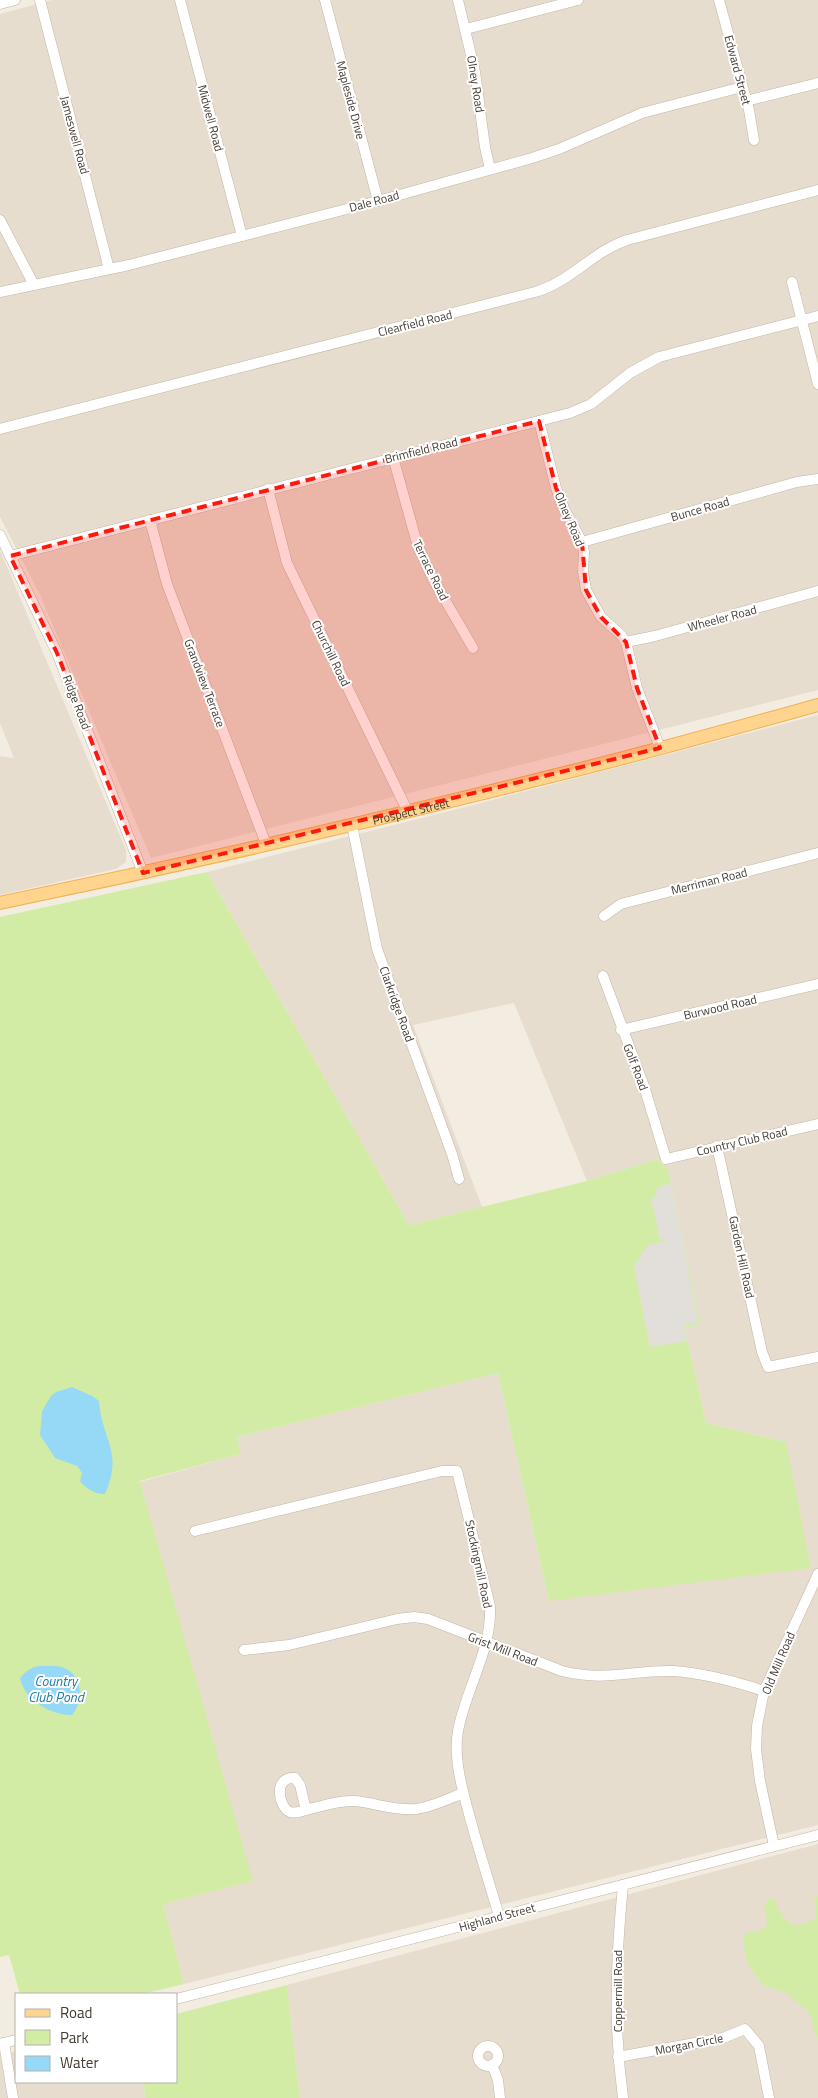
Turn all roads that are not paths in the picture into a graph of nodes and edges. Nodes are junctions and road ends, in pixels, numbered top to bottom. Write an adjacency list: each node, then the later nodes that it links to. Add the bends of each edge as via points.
1 (15, 0): 8 (street)
2 (40, 0): 19 (street, Jameswell Road)
3 (180, 0): 18 (street, Midwell Road)
4 (324, 0): 16 (street, Mapleside Drive)
5 (458, 0): 9 (street, Olney Road)
6 (578, 0): 9 (street)
7 (719, 0): 11 (street, Edward Street)
8 (0, 4)
9 (466, 29): 14 (street, Olney Road)
10 (818, 83): 12 (street)
11 (742, 87): 12 (street, Edward Street); 14 (street, Dale Road, via 642,113 546,154)
12 (746, 101): 13 (street, Edward Street)
13 (754, 140)
14 (490, 169): 16 (street, Dale Road)
15 (818, 190): 27 (street, Clearfield Road, via 627,240 601,252 558,284 535,292)
16 (378, 201): 18 (street, Dale Road)
17 (0, 220): 21 (street)
18 (242, 236): 19 (street, Dale Road)
19 (109, 269): 21 (street, Dale Road)
20 (792, 282): 24 (street)
21 (34, 286): 22 (street, Dale Road)
22 (0, 292)
23 (818, 316): 24 (street, Brimfield Road)
24 (802, 321): 25 (street); 26 (street, Brimfield Road, via 659,357 630,373 591,404)
25 (818, 384)
26 (539, 421): 28 (street, Brimfield Road); 33 (street, Olney Road, via 556,488)
27 (0, 429)
28 (393, 457): 30 (street, Brimfield Road); 37 (street, Terrace Road, via 418,547)
29 (818, 479): 33 (street, Bunce Road, via 797,482)
30 (268, 489): 31 (street, Brimfield Road); 40 (street, Churchill Road, via 287,563)
31 (150, 520): 34 (street, Brimfield Road); 42 (street, Grandview Terrace, via 168,584)
32 (0, 535): 34 (street, Ridge Road)
33 (582, 542): 36 (street, Olney Road, via 584,582 590,599 601,618)
34 (10, 556): 44 (street, Ridge Road, via 57,653)
35 (818, 591): 36 (street, Wheeler Road)
36 (626, 642): 39 (street, via 637,688)
37 (472, 648)
38 (818, 706): 39 (main road, Prospect Street)
39 (660, 748): 40 (main road, Prospect Street)
40 (408, 812): 41 (main road, Prospect Street)
41 (352, 825): 42 (main road, Prospect Street); 53 (street, Clarkridge Road, via 377,950)
42 (266, 844): 44 (main road, Prospect Street)
43 (818, 853): 46 (street, Merriman Road, via 621,904)
44 (143, 873): 45 (main road, Prospect Street)
45 (0, 903)
46 (604, 916)
47 (603, 976): 49 (street, Golf Road)
48 (818, 984): 49 (street, Burwood Road)
49 (621, 1030): 52 (street, Golf Road, via 644,1086)
50 (818, 1124): 51 (street, Country Club Road)
51 (717, 1146): 52 (street, Country Club Road); 54 (street, Garden Hill Road, via 768,1367)
52 (666, 1159)
53 (459, 1178)
54 (818, 1357)
55 (195, 1531): 57 (street, Stockingmill Road, via 442,1471 457,1471 490,1606)
56 (818, 1574): 59 (street, Old Mill Road)
57 (487, 1643): 58 (street, Grist Mill Road, via 428,1619 414,1617 289,1645); 59 (street, Grist Mill Road, via 583,1676 614,1677 643,1672 703,1674); 60 (street, Stockingmill Road, via 458,1732)
58 (244, 1650)
59 (764, 1691): 63 (street, Old Mill Road, via 756,1749)
60 (463, 1793): 61 (street, via 416,1809 355,1801); 65 (street, Stockingmill Road)
61 (306, 1810)
62 (818, 1835): 63 (street, Highland Street)
63 (774, 1846): 64 (street, Highland Street)
64 (623, 1885): 65 (street, Highland Street); 69 (street, Coppermill Road, via 615,1982)
65 (499, 1916): 66 (street, Highland Street)
66 (178, 1998)
67 (15, 2040): 68 (street)
68 (2, 2044): 71 (street)
69 (618, 2057): 73 (street, Coppermill Road); 74 (street, Morgan Circle, via 722,2038 745,2029 759,2046)
70 (492, 2065): 72 (street)
71 (13, 2098)
72 (500, 2098)
73 (623, 2098)
74 (769, 2098)

